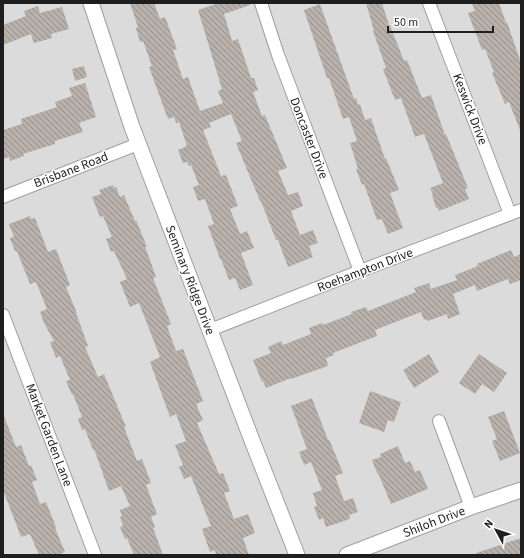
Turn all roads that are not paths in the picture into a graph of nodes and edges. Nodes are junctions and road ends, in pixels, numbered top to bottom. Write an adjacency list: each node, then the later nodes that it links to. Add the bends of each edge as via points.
1 (91, 3): 4 (street, Seminary Ridge Drive)
2 (261, 3): 7 (street, Doncaster Drive, via 278,55)
3 (429, 3): 6 (street, Keswick Drive)
4 (138, 144): 5 (street, Brisbane Road); 9 (street, Seminary Ridge Drive)
5 (3, 197)
6 (516, 212): 7 (street, Roehampton Drive)
7 (360, 271): 9 (street, Roehampton Drive)
8 (3, 314): 13 (street, Market Garden Lane)
9 (210, 330): 14 (street, Seminary Ridge Drive)
10 (439, 421): 12 (street)
11 (521, 490): 12 (street, Shiloh Drive)
12 (471, 507): 15 (street, Shiloh Drive)
13 (95, 555)
14 (297, 555)
15 (347, 555)

